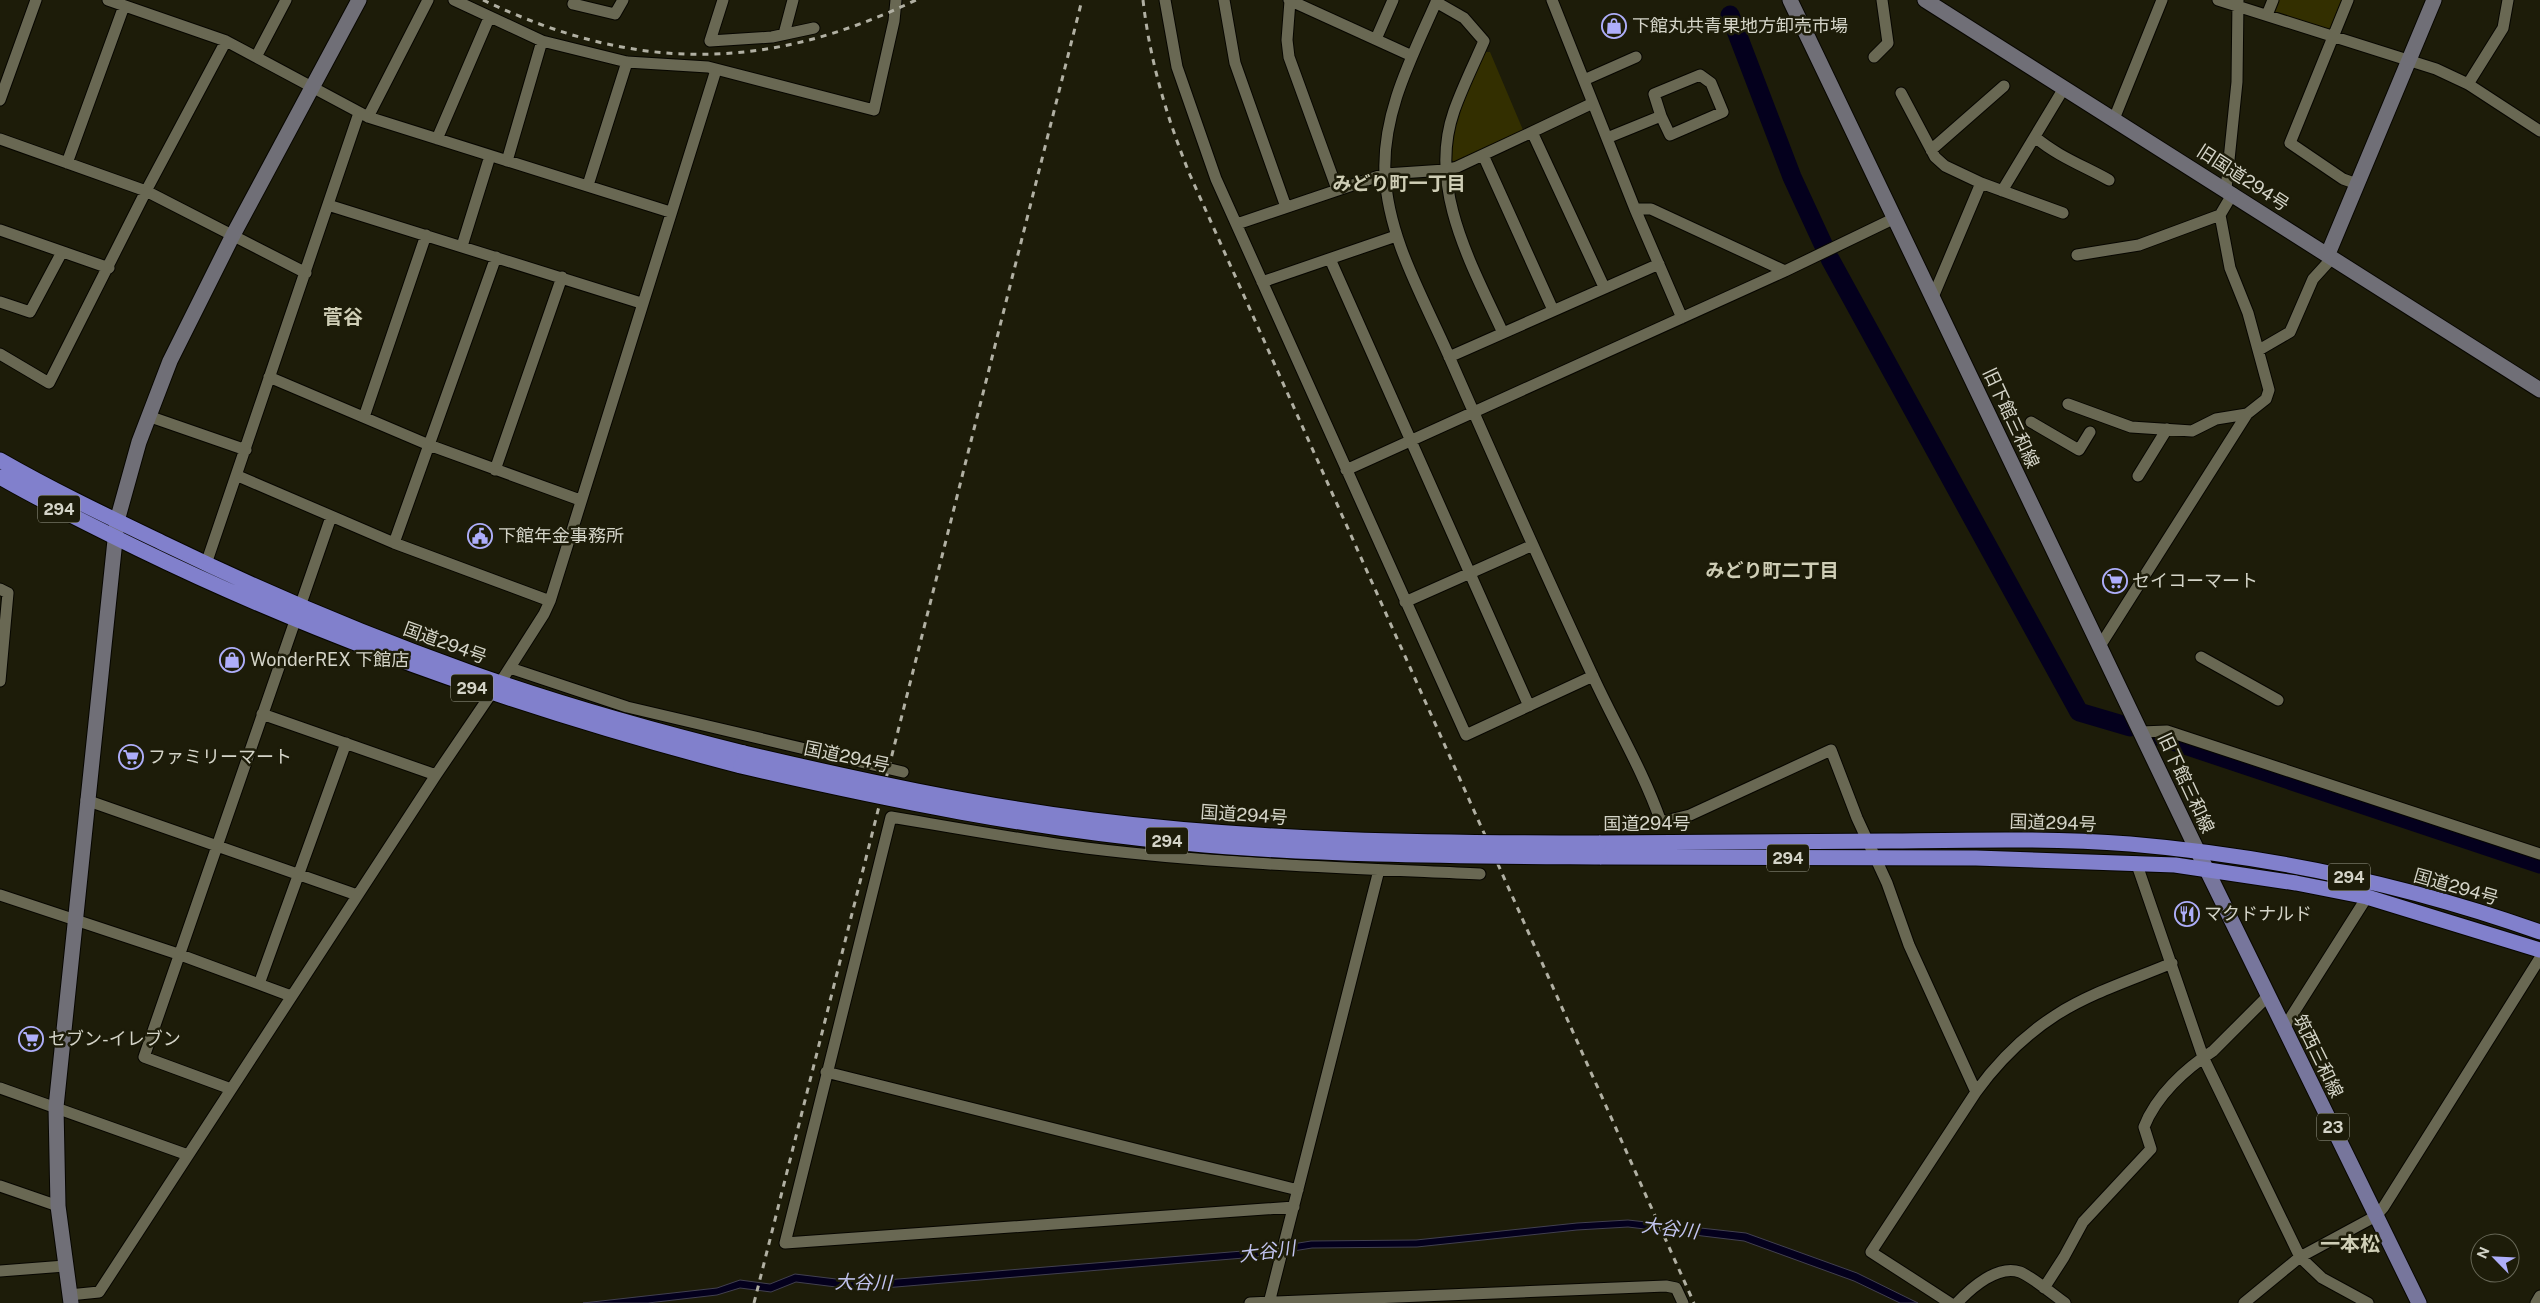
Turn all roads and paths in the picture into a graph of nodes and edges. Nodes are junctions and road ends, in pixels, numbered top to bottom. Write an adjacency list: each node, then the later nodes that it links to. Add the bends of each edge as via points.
1 (36, 0): 50 (street)
2 (108, 0): 28 (street)
3 (286, 0): 38 (street)
4 (360, 0): 47 (street)
5 (428, 0): 52 (street)
6 (454, 0): 30 (street)
7 (575, 0): 8 (street, via 573,4 615,14)
8 (622, 0)
9 (723, 0): 32 (street, via 710,41)
10 (793, 0): 32 (street)
11 (896, 0): 43 (street, via 874,110)
12 (1165, 0): 83 (street, via 1169,33 1197,131)
13 (1224, 0): 77 (street, via 1235,63)
14 (1289, 0): 34 (street); 72 (street, via 1289,58)
15 (1393, 0): 34 (street)
16 (1552, 0): 44 (street)
17 (1790, 0): 82 (street, 旧下館三和線)
18 (1882, 0): 40 (street, via 1888,43)
19 (1925, 0): 48 (street, 旧国道294号)
20 (2162, 0): 54 (street)
21 (2218, 0): 27 (street)
22 (2272, 0): 29 (street)
23 (2348, 0): 33 (street)
24 (2434, 0): 42 (street)
25 (2508, 0): 45 (street, via 2501,33)
26 (1436, 1): 37 (street); 66 (street, via 1464,18 1484,42 1454,111 1446,145)
27 (2238, 3): 29 (street); 75 (street, via 2237,82)
28 (124, 6): 35 (street); 65 (street)
29 (2266, 15): 33 (street)
30 (489, 18): 36 (street); 60 (street)
31 (814, 28): 32 (street)
32 (784, 34)
33 (2332, 37): 42 (street); 70 (street, via 2290,143)
34 (1376, 39): 37 (street)
35 (226, 41): 38 (street); 73 (street)
36 (542, 41): 41 (street); 64 (street)
37 (1412, 56): 67 (street, via 1390,121)
38 (256, 57): 47 (street)
39 (1636, 57): 44 (street)
40 (1874, 57)
41 (627, 62): 43 (street); 71 (street)
42 (2408, 62): 45 (street, via 2436,69); 70 (street)
43 (716, 70): 79 (street)
44 (1584, 80): 51 (street)
45 (2468, 84): 55 (street)
46 (2004, 86): 61 (street)
47 (313, 88): 52 (street); 85 (street)
48 (2064, 88): 54 (street, 旧国道294号); 57 (street)
49 (1901, 93): 61 (street)
50 (0, 100)
51 (1593, 103): 56 (street); 58 (street)
52 (363, 115): 60 (street); 76 (street)
53 (1661, 116): 53 (street, via 1654,94 1700,75 1711,83 1723,112 1670,135); 58 (street)
54 (2114, 119): 75 (street, 旧国道294号)
55 (2540, 131)
56 (1532, 132): 62 (street); 100 (street)
57 (2035, 137): 68 (street, via 2054,153 2076,161); 74 (street)
58 (1607, 138): 78 (street)
59 (0, 139): 65 (street)
60 (437, 139): 63 (street)
61 (1931, 150): 69 (street, via 1945,166)
62 (1483, 155): 66 (street); 104 (street)
63 (490, 156): 64 (street); 88 (street)
64 (507, 161): 71 (street)
65 (67, 163): 73 (street)
66 (1445, 170): 67 (street); 106 (street, via 1455,220)
67 (1385, 174): 72 (street); 87 (street)
68 (2109, 180)
69 (1981, 183): 74 (street); 101 (street)
70 (2357, 184): 92 (street)
71 (588, 185): 79 (street)
72 (1337, 189): 77 (street)
73 (146, 191): 85 (street); 95 (street)
74 (2002, 191): 80 (street)
75 (2229, 191): 81 (street); 92 (street, 旧国道294号)
76 (328, 205): 86 (street); 97 (street)
77 (1286, 207): 83 (street)
78 (1635, 209): 94 (street); 96 (street, via 1651,209)
79 (670, 212): 103 (street)
80 (2063, 213)
81 (2220, 215): 90 (street, via 2139,245); 107 (street, via 2230,268)
82 (1896, 218): 96 (street); 101 (street, 旧下館三和線)
83 (1236, 224): 99 (street)
84 (0, 230): 89 (street)
85 (233, 235): 97 (street); 115 (street, via 170,361)
86 (426, 235): 88 (street); 116 (street)
87 (1396, 236): 93 (street); 109 (street)
88 (462, 246): 91 (street)
89 (62, 252): 95 (street); 102 (street, via 30,312)
90 (2076, 255)
91 (496, 256): 98 (street); 121 (street)
92 (2330, 256): 107 (street, via 2313,280 2290,332); 111 (street, 旧国道294号)
93 (1330, 259): 99 (street); 120 (street)
94 (1659, 264): 100 (street); 105 (street)
95 (109, 268): 108 (street, via 49,383)
96 (1785, 272): 105 (street)
97 (306, 273): 110 (street)
98 (562, 277): 103 (street); 124 (street)
99 (1262, 282): 125 (street)
100 (1604, 288): 104 (street)
101 (1933, 297): 141 (street, 旧下館三和線)
102 (0, 302)
103 (641, 303): 129 (street)
104 (1553, 310): 106 (street)
105 (1682, 318): 113 (street)
106 (1503, 333): 109 (street)
107 (2259, 350): 114 (street, via 2269,390 2266,399)
108 (0, 354)
109 (1449, 357): 113 (street)
110 (269, 377): 116 (street); 122 (street)
111 (2540, 390)
112 (2068, 404): 118 (street, via 2131,427)
113 (1473, 413): 120 (street); 134 (street)
114 (2247, 414): 118 (street, via 2216,419 2192,431); 141 (street)
115 (148, 416): 122 (street); 131 (street)
116 (364, 417): 121 (street)
117 (2032, 422): 119 (street, via 2079,450)
118 (2167, 429): 127 (street)
119 (2090, 432)
120 (1410, 442): 125 (street); 136 (street)
121 (429, 445): 124 (street); 133 (street)
122 (246, 450): 126 (street)
123 (0, 460): 131 (highway, 国道294号 / 294)
124 (495, 470): 129 (street)
125 (1346, 470): 139 (street)
126 (238, 476): 130 (street); 135 (street)
127 (2138, 476)
128 (0, 477): 132 (highway, 国道294号 / 294)
129 (580, 500): 138 (street)
130 (331, 517): 133 (street); 140 (street)
131 (118, 521): 132 (street); 135 (highway, 国道294号 / 294)
132 (115, 536): 140 (highway, 国道294号 / 294, via 212,584); 154 (street)
133 (394, 543): 138 (street)
134 (1533, 545): 136 (street); 144 (street)
135 (206, 564): 140 (highway, 国道294号 / 294)
136 (1469, 574): 139 (street); 148 (street)
137 (0, 589): 145 (street, via 8,593)
138 (550, 601): 143 (street)
139 (1405, 602): 148 (street, via 1466,735)
140 (297, 614): 146 (highway, 国道294号 / 294, via 413,667); 149 (street)
141 (2100, 646): 150 (street, 旧下館三和線)
142 (2201, 657): 147 (street)
143 (510, 668): 146 (street); 152 (street, via 627,707)
144 (1593, 676): 148 (street); 155 (street, via 1647,783 1660,822 1690,815 1831,750)
145 (0, 681)
146 (496, 689): 153 (street); 157 (highway, 国道294号 / 294, bridge, via 635,726 742,760 1093,820 1332,840)
147 (2278, 700)
148 (1529, 706)
149 (262, 714): 151 (street); 156 (street)
150 (2141, 732): 158 (street, 旧下館三和線); 159 (street, via 2167,731)
151 (346, 743): 153 (street); 165 (street)
152 (903, 772)
153 (436, 775): 167 (street)
154 (86, 800): 156 (street); 169 (street)
155 (1868, 841): 157 (highway, 国道294号 / 294); 158 (highway, 国道294号 / 294, via 2072,841); 160 (street)
156 (215, 846): 165 (street); 172 (street)
157 (1600, 850): 160 (highway, 国道294号 / 294)
158 (2198, 852): 162 (main road, 筑西三和線 / 23); 170 (highway, 国道294号 / 294, via 2276,863 2376,883)
159 (2540, 854)
160 (1876, 857): 161 (highway, 国道294号 / 294); 183 (street, via 1909,945)
161 (2136, 862): 162 (highway, 国道294号 / 294); 174 (street)
162 (2206, 868): 168 (highway, 国道294号 / 294); 177 (main road, 筑西三和線 / 23)
163 (1379, 870): 164 (street); 180 (street, via 1119,852 981,833 892,816); 187 (street)
164 (1480, 874)
165 (300, 875): 167 (street); 175 (street)
166 (0, 895): 169 (street)
167 (357, 895): 176 (street)
168 (2367, 897): 171 (highway, 国道294号 / 294); 178 (street)
169 (75, 920): 172 (street); 184 (street)
170 (2540, 932)
171 (2540, 950)
172 (178, 954): 175 (street); 182 (street, via 144,1057)
173 (2540, 958): 190 (street)
174 (2172, 963): 179 (street); 183 (street, via 2058,1014 1993,1069)
175 (259, 984): 176 (street)
176 (291, 996): 182 (street)
177 (2268, 996): 178 (main road, 筑西三和線 / 23); 179 (street)
178 (2284, 1028): 190 (main road, 筑西三和線 / 23)
179 (2203, 1057): 191 (street); 194 (street, via 2157,1101 2144,1128 2151,1149 2083,1222)
180 (826, 1072): 187 (street); 189 (street, via 785,1243)
181 (0, 1088): 184 (street)
182 (231, 1089): 185 (street)
183 (1976, 1092): 200 (street, via 1872,1252)
184 (56, 1107): 185 (street); 188 (street)
185 (188, 1155): 196 (street, via 99,1292)
186 (0, 1186): 188 (street)
187 (1298, 1190): 189 (street)
188 (58, 1206): 192 (street)
189 (1292, 1213): 197 (street)
190 (2376, 1216): 191 (street); 205 (main road, 筑西三和線 / 23)
191 (2300, 1257): 203 (street); 204 (street, via 2322,1278)
192 (65, 1266): 193 (street); 196 (street)
193 (0, 1270)
194 (2044, 1288): 201 (street, via 2020,1272 2001,1272 1970,1288); 202 (street)
195 (2540, 1296): 206 (street)
196 (70, 1299)
197 (1270, 1300): 198 (street); 199 (street, via 1666,1286 1676,1288)
198 (1250, 1303)
199 (1683, 1303)
200 (1950, 1303)
201 (1957, 1303)
202 (2065, 1303)
203 (2244, 1303)
204 (2368, 1303)
205 (2418, 1303)
206 (2536, 1303)

